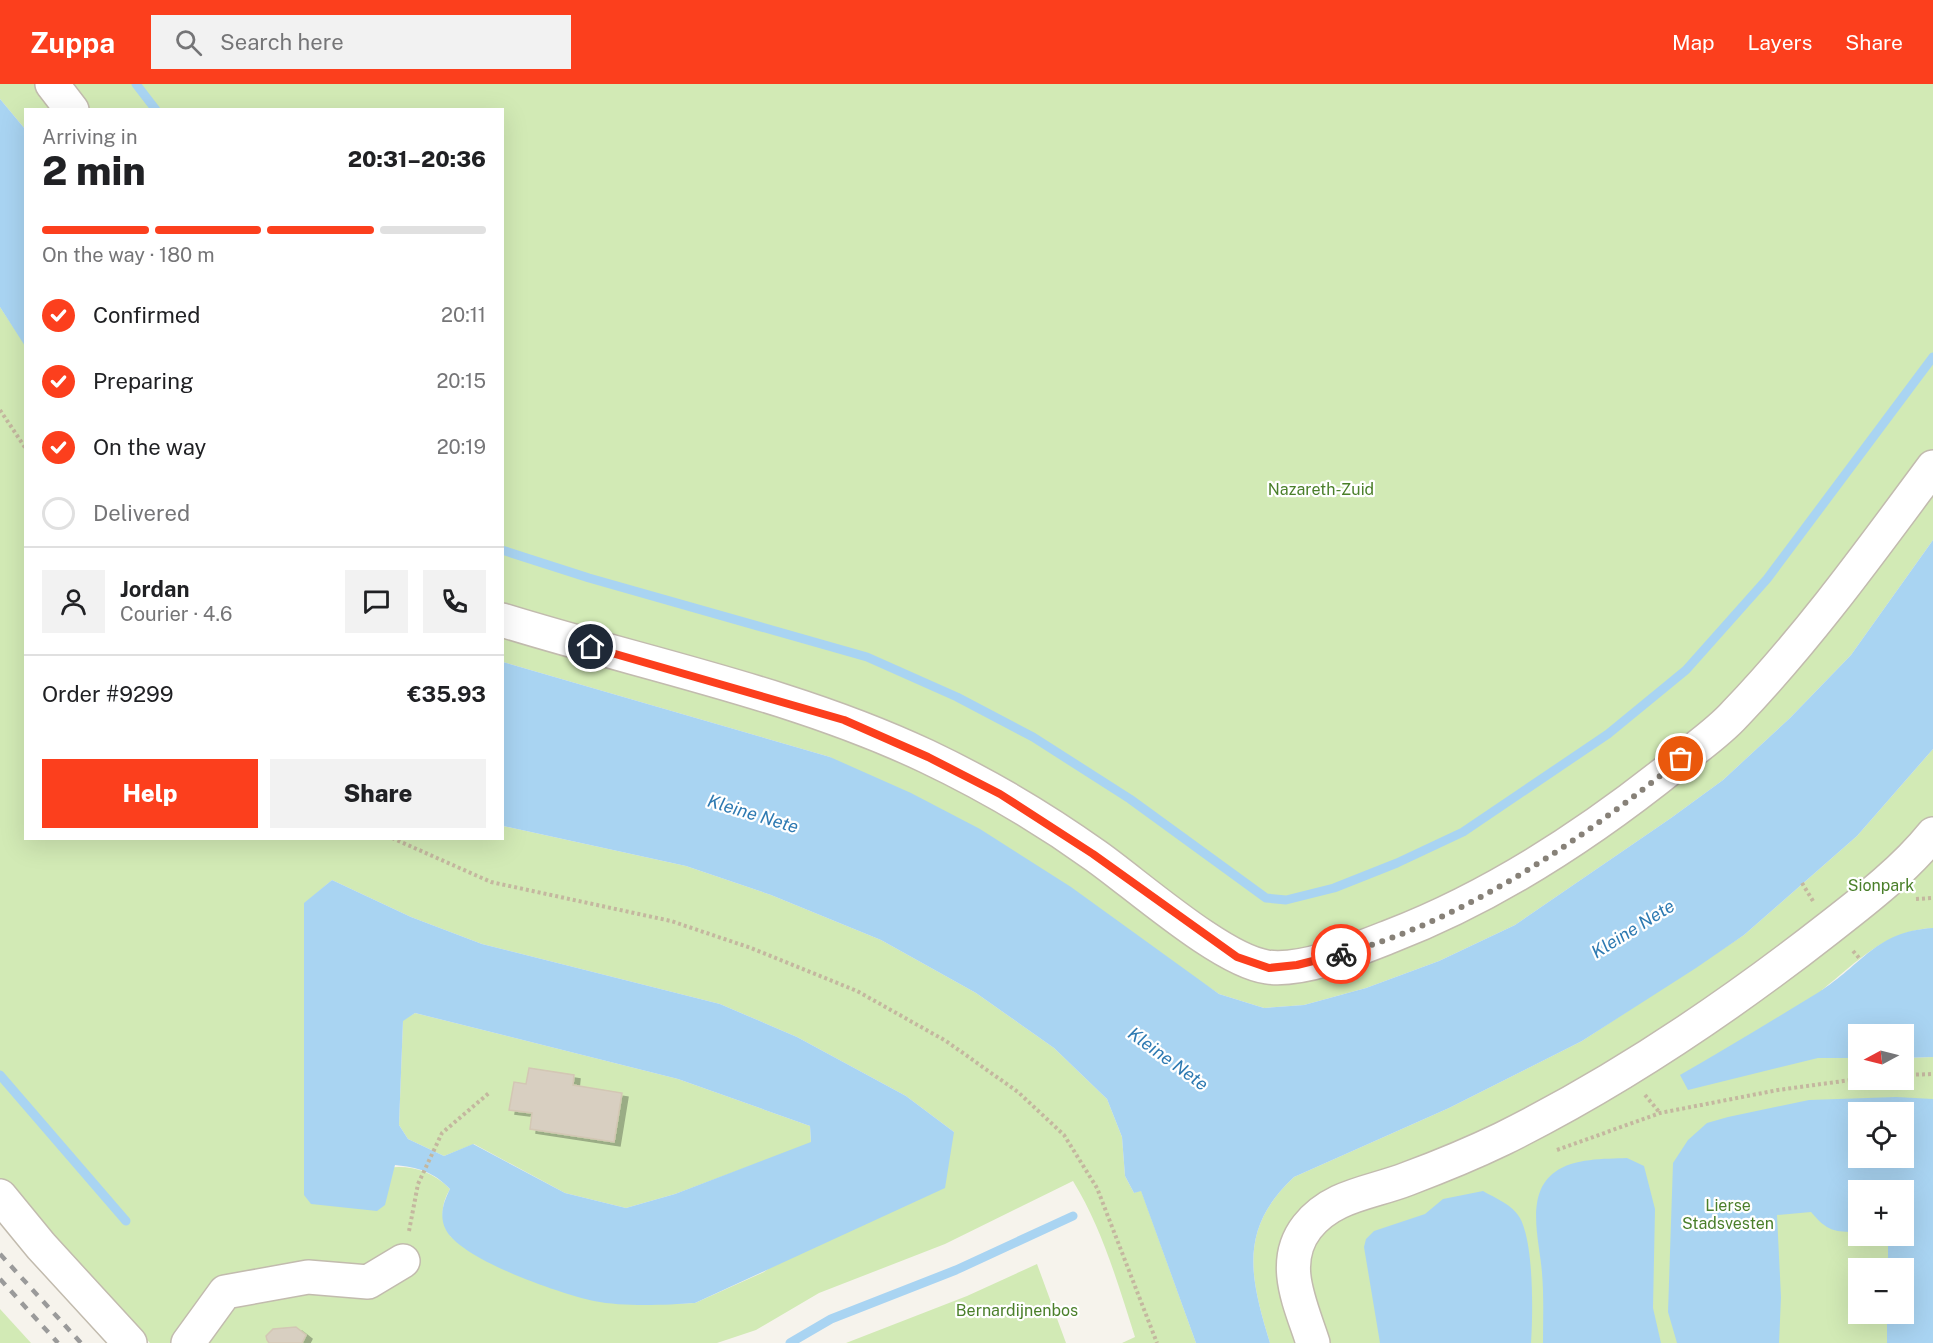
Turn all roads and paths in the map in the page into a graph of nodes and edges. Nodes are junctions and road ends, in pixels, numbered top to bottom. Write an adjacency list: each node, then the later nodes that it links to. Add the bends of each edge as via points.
1 (52, 84): 2 (street)
2 (70, 108)
3 (0, 410): 4 (path)
4 (24, 446)
5 (1933, 467): 6 (street, via 1818,621 1740,709 1647,787 1496,890 1364,947 1297,965 1269,968 1237,957 1093,854 1000,794 844,720)
6 (504, 621)
7 (1933, 834): 19 (street, via 1863,902 1790,959 1636,1065 1491,1144 1440,1167 1329,1206 1307,1227 1293,1257 1295,1288)
8 (396, 840): 18 (path, via 491,882 671,921 751,948 857,991 946,1041 1018,1092 1064,1135 1097,1188)
9 (1933, 1074): 10 (path)
10 (1914, 1075)
11 (1848, 1080): 13 (path, via 1660,1113 1570,1147)
12 (489, 1093): 15 (path, via 442,1133 418,1184)
13 (1550, 1150)
14 (0, 1196): 16 (street)
15 (403, 1261): 17 (street, via 368,1282 308,1277 225,1292)
16 (130, 1343)
17 (188, 1343)
18 (1157, 1343)
19 (1313, 1343)

